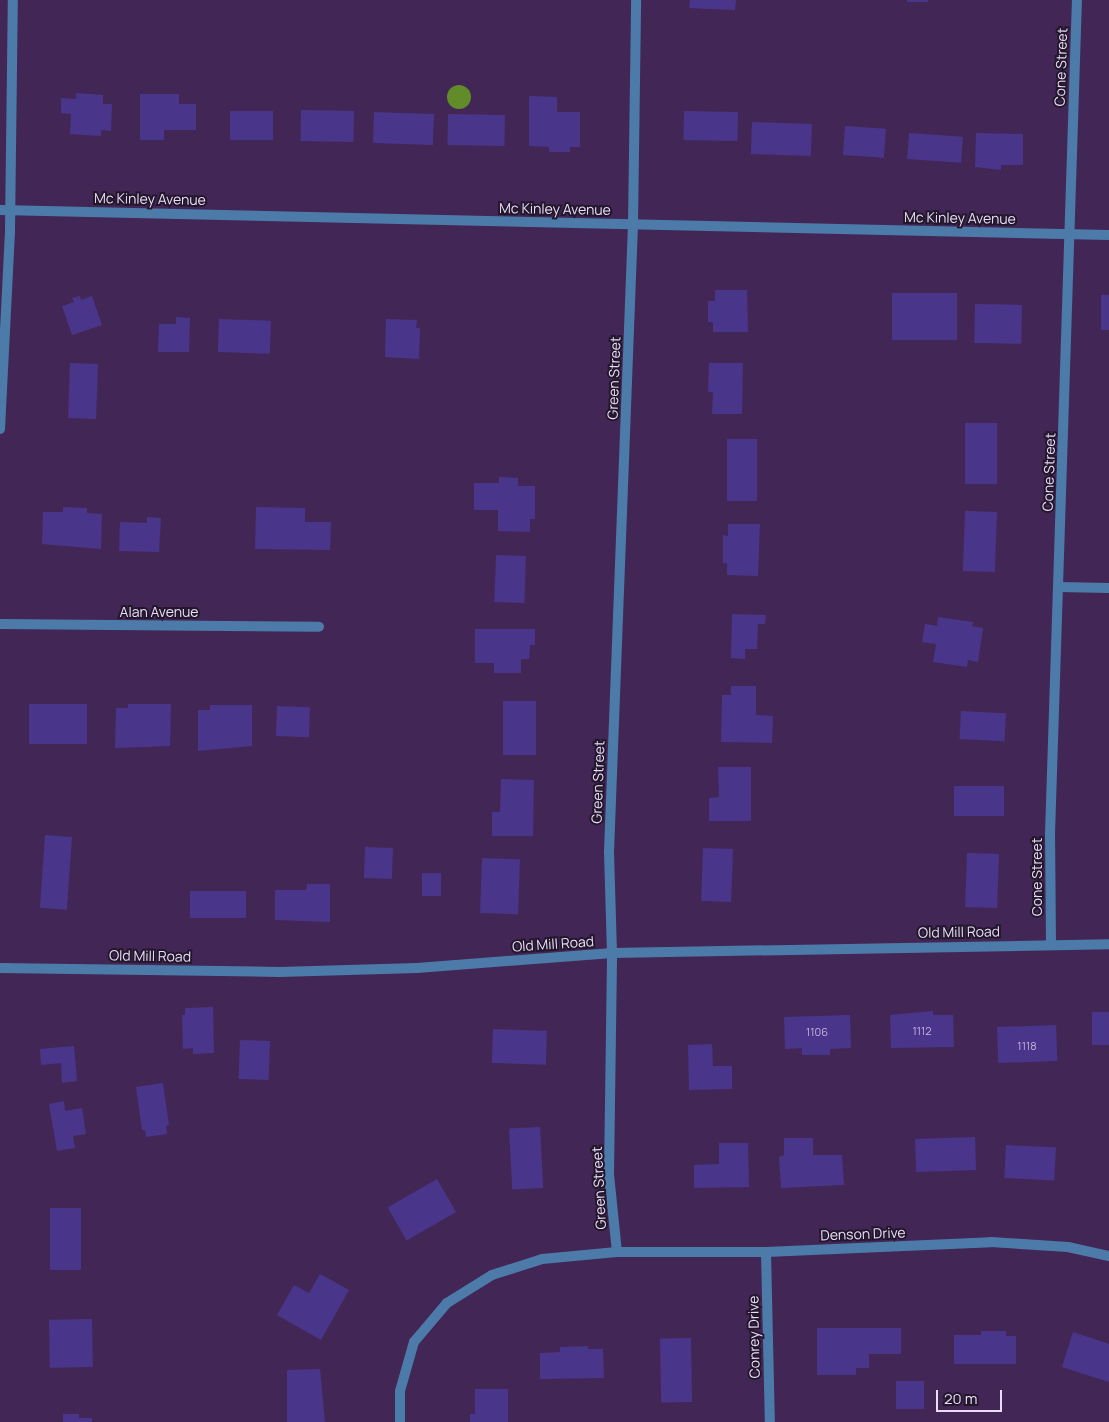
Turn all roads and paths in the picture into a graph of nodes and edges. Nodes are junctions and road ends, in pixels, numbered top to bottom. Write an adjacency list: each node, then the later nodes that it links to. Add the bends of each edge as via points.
1 (13, 0): 5 (street)
2 (636, 0): 6 (street, Green Street)
3 (1077, 0): 7 (street, Cone Street)
4 (0, 210): 5 (street, Mc Kinley Avenue)
5 (11, 210): 6 (street, Mc Kinley Avenue); 9 (street)
6 (633, 224): 7 (street, Mc Kinley Avenue); 16 (street, Green Street, via 609,852)
7 (1069, 234): 8 (street, Mc Kinley Avenue); 10 (street, Cone Street)
8 (1109, 235)
9 (0, 429)
10 (1059, 587): 11 (street); 14 (street, Cone Street, via 1050,834)
11 (1109, 588)
12 (0, 624): 13 (street, Alan Avenue)
13 (319, 626)
14 (1051, 944): 15 (street, Old Mill Road); 16 (street, Old Mill Road)
15 (1109, 944)
16 (612, 954): 17 (street, Old Mill Road, via 417,968 279,972); 18 (street, Green Street, via 609,1174)
17 (0, 968)
18 (617, 1252): 19 (street, Denson Drive); 21 (street, via 542,1259 492,1275 447,1303 414,1342 400,1391)
19 (766, 1252): 20 (street, Denson Drive, via 991,1242 1068,1247); 22 (street, Conrey Drive)
20 (1109, 1256)
21 (400, 1422)
22 (770, 1422)

